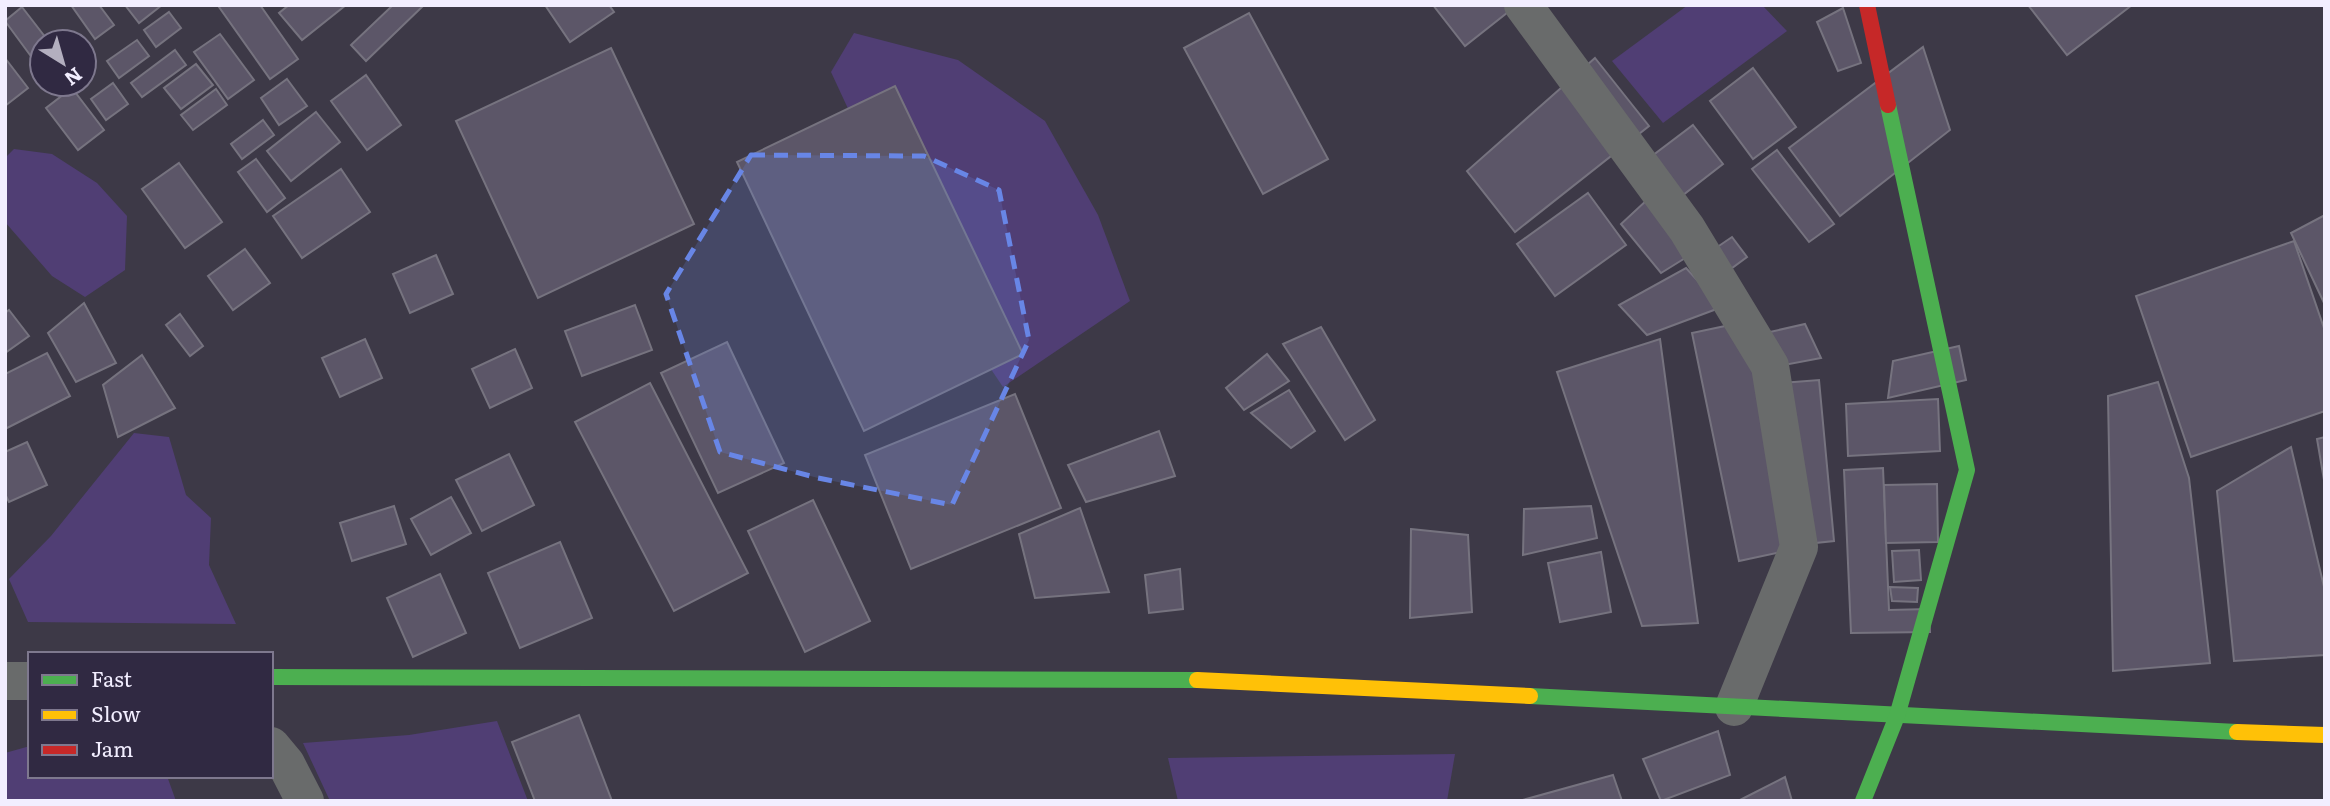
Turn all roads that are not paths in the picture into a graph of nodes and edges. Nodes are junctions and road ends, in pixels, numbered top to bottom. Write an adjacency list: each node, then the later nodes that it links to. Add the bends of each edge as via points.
1 (1523, 5): 6 (street, via 1687,229 1770,366 1799,547)
2 (1867, 5): 7 (street, via 1967,470)
3 (273, 677): 6 (street, via 1226,680)
4 (5, 681): 5 (street)
5 (28, 681)
6 (1734, 707): 7 (street)
7 (1897, 716): 8 (street); 11 (street)
8 (2325, 735)
9 (273, 749): 10 (street)
10 (305, 801)
11 (1863, 801)

